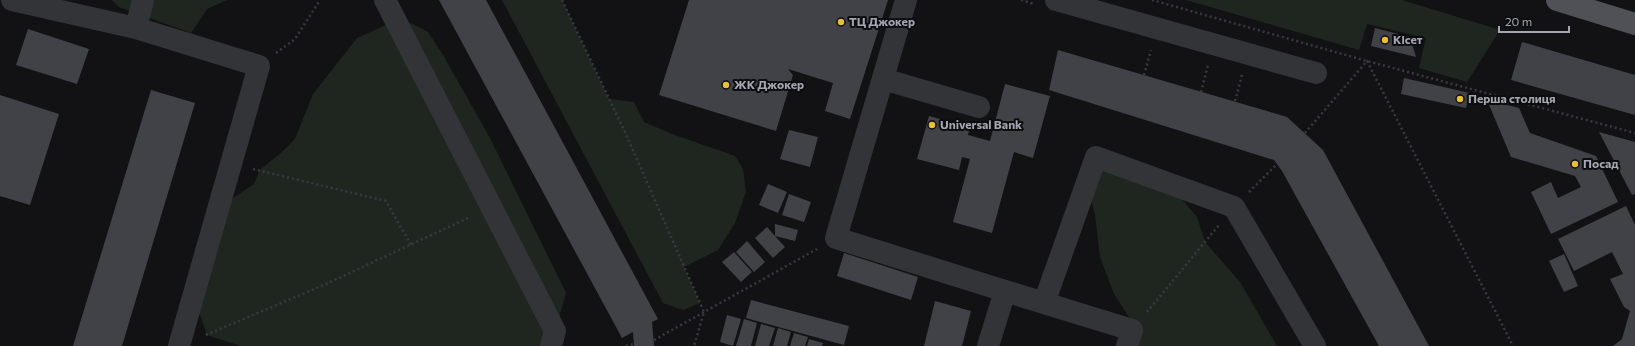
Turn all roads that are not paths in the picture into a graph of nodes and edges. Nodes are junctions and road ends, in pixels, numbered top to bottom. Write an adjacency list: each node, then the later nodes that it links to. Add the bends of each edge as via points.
1 (12, 0): 8 (lane)
2 (143, 0): 8 (lane)
3 (385, 0): 16 (lane, via 555,331)
4 (906, 0): 10 (lane)
5 (1056, 0): 9 (lane)
6 (1557, 0): 7 (main road)
7 (1635, 24)
8 (136, 28): 15 (lane, via 259,66)
9 (1316, 73)
10 (883, 79): 11 (lane); 12 (lane, via 836,238)
11 (979, 107)
12 (1005, 291): 13 (lane); 17 (lane)
13 (1044, 303): 14 (lane); 18 (lane, via 1096,156 1234,207)
14 (1130, 338)
15 (179, 346)
16 (551, 346)
17 (988, 346)
18 (1315, 346)

